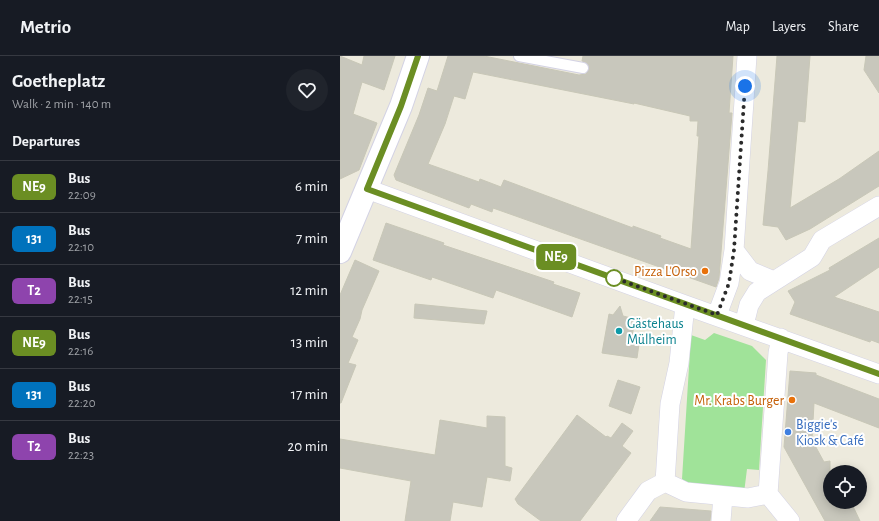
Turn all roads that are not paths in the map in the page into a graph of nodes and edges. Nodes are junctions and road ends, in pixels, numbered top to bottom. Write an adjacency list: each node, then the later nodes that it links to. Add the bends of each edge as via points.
1 (418, 56): 5 (street, via 401,106)
2 (519, 56): 4 (lane)
3 (747, 56): 7 (street)
4 (583, 68)
5 (367, 189): 8 (street); 10 (street)
6 (879, 206): 9 (street, via 822,240 812,257)
7 (734, 250): 9 (street, via 750,271); 11 (street, via 729,283)
8 (340, 252)
9 (774, 281): 12 (street, via 757,292 749,305)
10 (685, 304): 11 (street); 15 (street, via 679,363 670,404)
11 (717, 315): 12 (street)
12 (744, 325): 13 (street)
13 (781, 338): 14 (street); 16 (street)
14 (879, 374)
15 (665, 482): 17 (street, via 686,492); 18 (street, via 648,491)
16 (768, 494): 17 (street, via 748,498); 20 (street)
17 (723, 496): 19 (street)
18 (626, 521)
19 (721, 521)
20 (790, 521)

